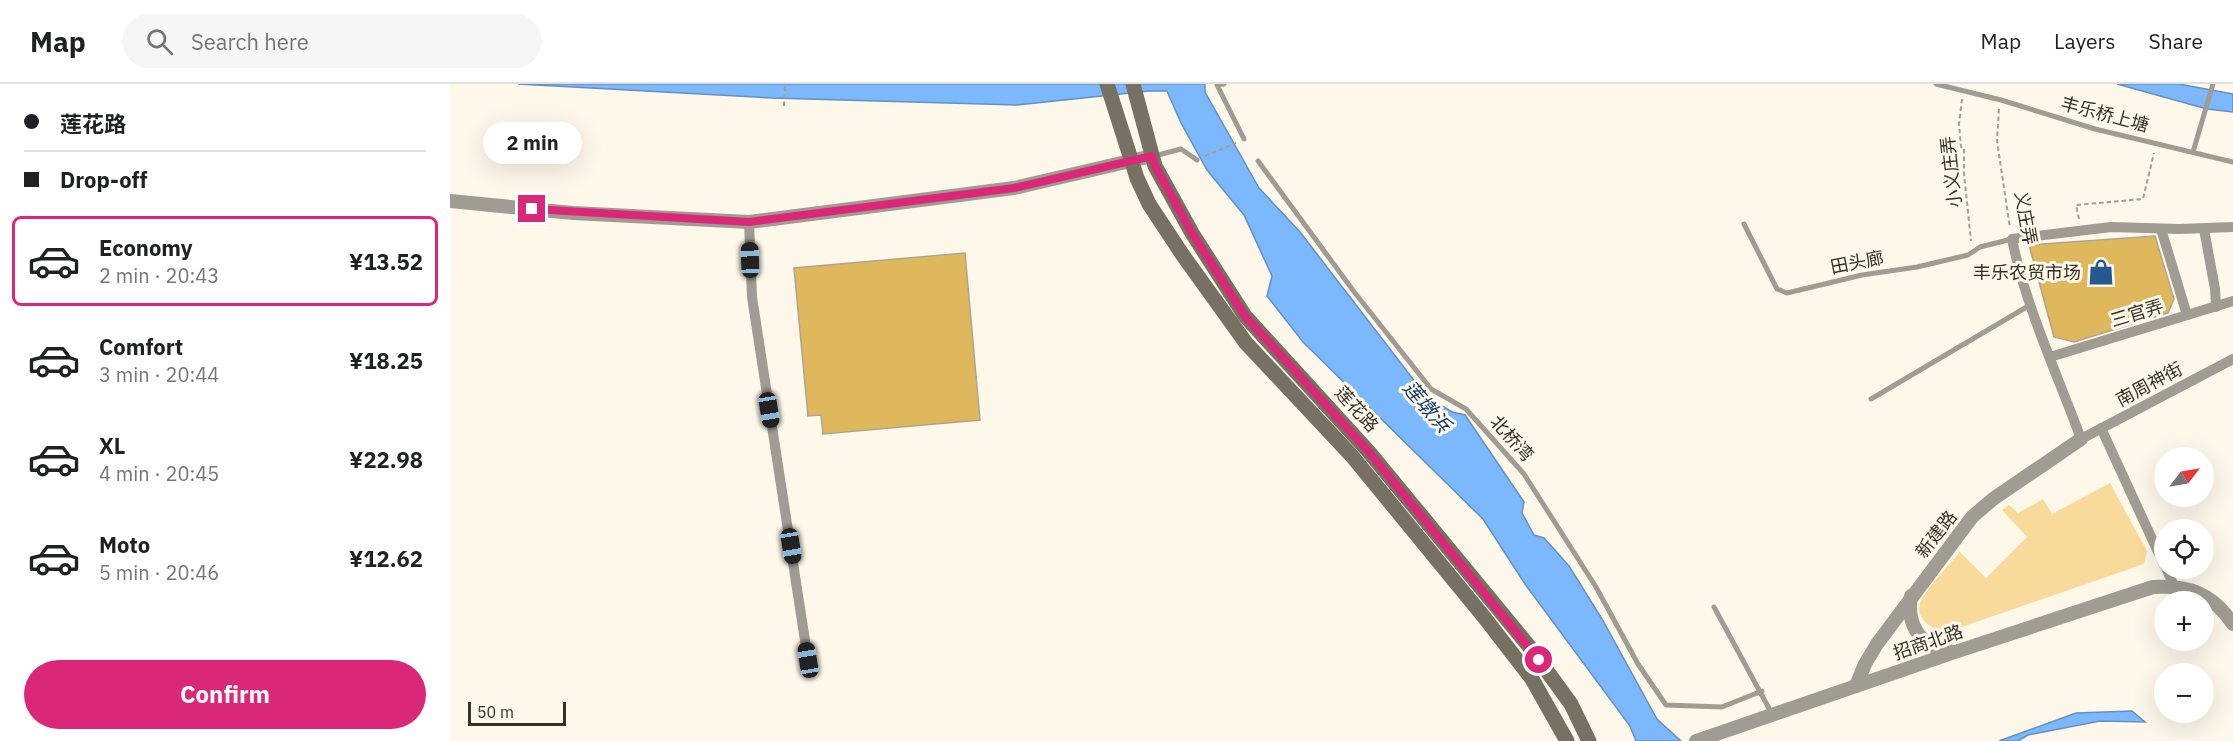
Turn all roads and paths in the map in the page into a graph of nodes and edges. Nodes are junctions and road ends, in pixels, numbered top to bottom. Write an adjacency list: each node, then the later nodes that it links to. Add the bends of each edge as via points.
1 (785, 84): 9 (path)
2 (1107, 84): 16 (main road, 莲花路)
3 (1224, 84): 10 (lane, via 1216,85)
4 (1936, 84): 6 (lane, 丰乐桥上塘)
5 (2212, 86): 12 (lane)
6 (1963, 90): 8 (lane, 丰乐桥上塘); 26 (path, 小义庄弄, via 1959,124)
7 (1135, 91): 13 (main road, 莲花路)
8 (2001, 100): 11 (lane, 丰乐桥上塘); 25 (path, 义庄弄, via 1997,141)
9 (784, 106)
10 (1244, 139): 14 (path)
11 (2156, 143): 12 (lane, 丰乐桥上塘); 20 (path, via 2143,199 2076,204)
12 (2193, 152): 17 (lane, 丰乐桥上塘)
13 (1152, 156): 14 (lane, via 1180,149); 16 (street); 49 (main road, 莲花路, via 1192,233 1245,316 1369,452 1528,645 1571,704)
14 (1197, 160)
15 (1258, 161): 45 (lane, 北桥湾, via 1431,389 1466,409 1524,474 1666,705 1722,707)
16 (1132, 162): 19 (street, via 1014,188); 48 (main road, 莲花路, via 1149,204 1246,343 1352,456 1484,617 1532,679)
17 (2233, 162)
18 (450, 201): 19 (street, via 573,213)
19 (749, 222): 43 (street, via 752,297)
20 (2079, 222)
21 (1744, 224): 26 (lane, 田头廊, via 1777,289 1787,293)
22 (2233, 227): 24 (street)
23 (2161, 229): 24 (street); 25 (street, via 2111,227); 30 (street)
24 (2204, 229): 29 (street)
25 (2012, 240): 26 (lane, 田头廊); 28 (street, 义庄弄)
26 (1973, 252)
27 (2233, 301): 29 (street, 三官弄)
28 (2030, 305): 31 (street, 义庄弄); 33 (lane)
29 (2216, 306): 30 (street, 三官弄)
30 (2187, 315): 31 (street, 三官弄)
31 (2050, 357): 35 (street, 义庄弄)
32 (2233, 359): 34 (street, 南周神街)
33 (1871, 399)
34 (2102, 428): 35 (street, 南周神街); 36 (street)
35 (2081, 439): 39 (street, 新建路, via 1972,517)
36 (2154, 543)
37 (2171, 579): 38 (street)
38 (2174, 585): 41 (street, via 2205,596); 42 (street, 招商北路, via 2126,594)
39 (1911, 596): 42 (street, via 1912,622 1921,637 1940,650); 44 (street, 新建路, via 1871,654)
40 (1714, 607): 45 (lane)
41 (2233, 624)
42 (1955, 652): 44 (street, 招商北路)
43 (808, 660)
44 (1856, 686): 46 (street, 招商北路)
45 (1762, 691): 46 (lane)
46 (1772, 714): 47 (street, 招商北路)
47 (1698, 740)
48 (1567, 741)
49 (1589, 741)

